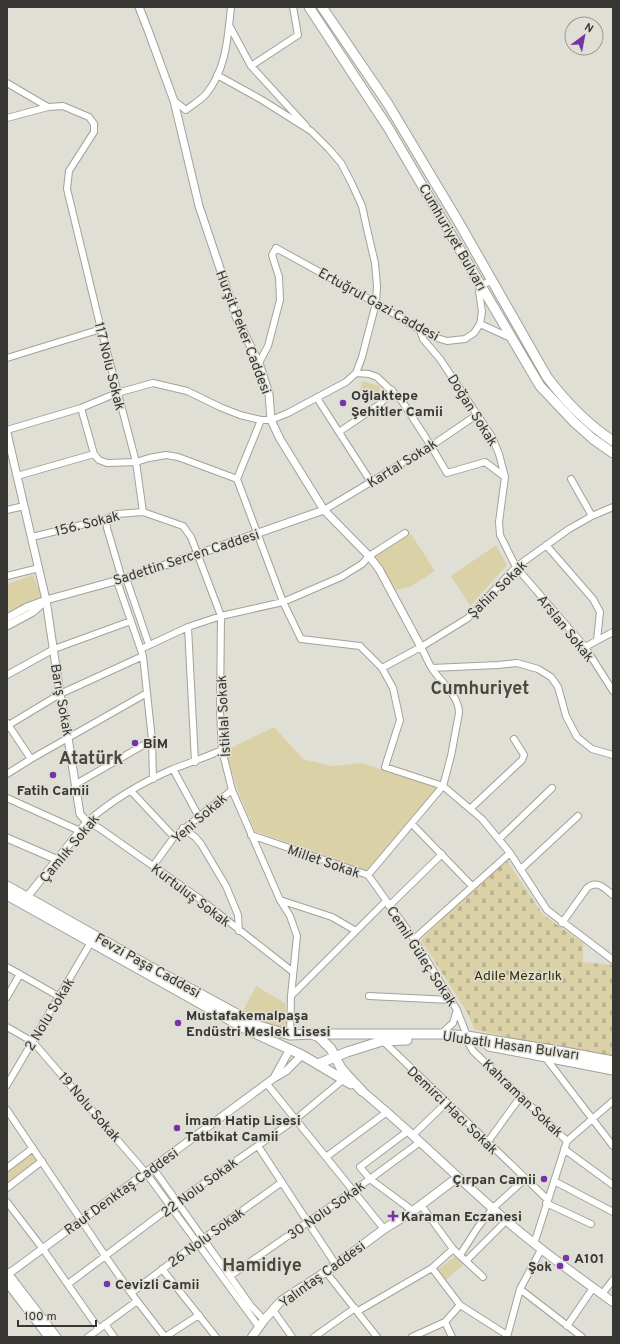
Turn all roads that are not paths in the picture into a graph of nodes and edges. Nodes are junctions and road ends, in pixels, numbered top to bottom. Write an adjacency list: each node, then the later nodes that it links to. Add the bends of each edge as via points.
1 (138, 7): 10 (street, Hurşit Peker Caddesi)
2 (231, 7): 6 (street)
3 (293, 7): 7 (street, via 298,35)
4 (310, 7): 15 (main road, Cumhuriyet Bulvarı, via 389,129)
5 (322, 7): 14 (main road, Cumhuriyet Bulvarı, via 388,104)
6 (229, 25): 7 (street); 8 (street, via 222,68)
7 (251, 66): 13 (street)
8 (217, 75): 10 (street, via 205,95 186,110); 13 (street)
9 (7, 83): 11 (street)
10 (174, 101): 22 (street, Hurşit Peker Caddesi, via 199,206 238,319)
11 (48, 107): 12 (street); 18 (street, 117 Nolu Sokak, via 64,106 89,117 94,124 94,132 69,170 67,189)
12 (7, 118)
13 (311, 131): 16 (street, via 341,163 362,206 375,263)
14 (492, 280): 15 (street); 33 (main road, Cumhuriyet Bulvarı, via 547,377 580,415)
15 (482, 285): 17 (street, via 479,291 482,312); 20 (main road, Cumhuriyet Bulvarı)
16 (376, 303): 19 (street, Ertuğrul Gazi Caddesi); 22 (street, Ertuğrul Gazi Caddesi, via 276,248 272,255 280,277 280,300 268,346); 23 (street)
17 (480, 324): 19 (street, Ertuğrul Gazi Caddesi, via 474,333 456,341 437,338); 20 (street)
18 (101, 329): 21 (street); 25 (street, 117 Nolu Sokak)
19 (420, 330): 28 (street, Doğan Sokak, via 423,339 440,358)
20 (512, 339): 35 (main road, Cumhuriyet Bulvarı, via 540,386 559,408 588,435)
21 (7, 358)
22 (259, 362): 30 (street, Hurşit Peker Caddesi, via 269,394)
23 (356, 373): 24 (street, via 378,377); 26 (street, via 346,382)
24 (392, 390): 32 (street, via 380,404); 34 (street)
25 (117, 394): 27 (street); 29 (street, via 153,383 187,391 240,415); 37 (street, 117 Nolu Sokak)
26 (317, 398): 30 (street); 32 (street)
27 (81, 408): 31 (street); 36 (street)
28 (478, 414): 34 (street, Kartal Sokak); 39 (street, Doğan Sokak, via 492,437)
29 (261, 420): 30 (street); 40 (street)
30 (271, 420): 46 (street, Hurşit Peker Caddesi)
31 (7, 432): 38 (street, Barış Sokak)
32 (339, 432): 42 (street)
33 (613, 441)
34 (431, 446): 39 (street, via 447,474 484,462); 42 (street, Kartal Sokak)
35 (613, 453)
36 (94, 454): 37 (street, via 99,460 107,463); 38 (street)
37 (136, 462): 40 (street, via 166,455 178,457); 47 (street, 117 Nolu Sokak)
38 (17, 476): 43 (street, Barış Sokak)
39 (505, 477): 56 (street, Doğan Sokak, via 499,522 500,535)
40 (237, 479): 51 (street)
41 (571, 479): 48 (street)
42 (371, 482): 46 (street, Kartal Sokak)
43 (24, 506): 45 (street); 52 (street, Barış Sokak)
44 (613, 507): 48 (street, Şahin Sokak)
45 (7, 510)
46 (324, 510): 51 (street, Sadettin Sercen Caddesi); 55 (street, Hurşit Peker Caddesi)
47 (143, 512): 49 (street, 156. Sokak, via 117,514); 54 (street, via 183,526)
48 (592, 516): 53 (street, Şahin Sokak)
49 (106, 519): 52 (street, 156. Sokak); 59 (street)
50 (405, 533): 55 (street)
51 (258, 534): 54 (street, Sadettin Sercen Caddesi); 61 (street)
52 (32, 537): 57 (street, Barış Sokak)
53 (546, 545): 56 (street, Şahin Sokak); 68 (street, via 593,599 600,612)
54 (198, 554): 59 (street, Sadettin Sercen Caddesi); 62 (street)
55 (369, 556): 61 (street, via 362,564 341,577); 70 (street, Hurşit Peker Caddesi, via 379,569)
56 (516, 567): 70 (street, Şahin Sokak, via 468,618); 71 (street, Arslan Sokak)
57 (39, 568): 58 (street); 60 (street, Barış Sokak)
58 (7, 576)
59 (121, 580): 60 (street, Sadettin Sercen Caddesi); 64 (street); 69 (street)
60 (46, 600): 63 (street, Sadettin Sercen Caddesi); 65 (street, Sadettin Sercen Caddesi, via 33,612); 72 (street, Barış Sokak)
61 (283, 602): 62 (street); 75 (street, via 301,639 360,646)
62 (221, 616): 66 (street); 85 (street, İstiklal Sokak)
63 (7, 618)
64 (131, 621): 72 (street); 73 (street)
65 (7, 626)
66 (188, 627): 69 (street); 88 (street)
67 (613, 632): 68 (street)
68 (597, 640): 71 (street)
69 (150, 645): 73 (street)
70 (422, 647): 75 (street, Şahin Sokak); 76 (street)
71 (585, 648): 78 (street, Arslan Sokak)
72 (54, 649): 77 (street); 80 (street, Barış Sokak)
73 (141, 649): 74 (street)
74 (143, 656): 79 (street); 80 (street)
75 (382, 668): 93 (street, via 393,688 400,720 385,767)
76 (432, 668): 86 (street, via 517,663 538,669 551,677 558,687 566,716 577,737 592,748); 93 (street, via 459,706)
77 (7, 675)
78 (613, 691)
79 (147, 693): 82 (street); 84 (street)
80 (60, 694): 81 (street); 82 (street, Barış Sokak)
81 (7, 725): 87 (street)
82 (68, 738): 87 (street); 92 (street, Barış Sokak)
83 (514, 739): 98 (street, via 524,754 522,760)
84 (152, 740): 91 (street); 92 (street)
85 (222, 750): 88 (street, Çamlık Sokak); 95 (street, İstiklal Sokak)
86 (613, 755)
87 (31, 759): 90 (street)
88 (196, 762): 89 (street, Çamlık Sokak)
89 (173, 769): 91 (street, Çamlık Sokak); 100 (street)
90 (7, 774)
91 (153, 779): 96 (street, Çamlık Sokak)
92 (76, 784): 101 (street, Barış Sokak, via 80,814)
93 (443, 786): 98 (street); 102 (street)
94 (552, 788): 108 (street)
95 (232, 790): 100 (street, Yeni Sokak); 105 (street, İstiklal Sokak)
96 (131, 791): 101 (street, Çamlık Sokak); 106 (street)
97 (7, 798): 104 (street)
98 (470, 809): 108 (street)
99 (578, 816): 113 (street)
100 (198, 817): 103 (street, Yeni Sokak)
101 (87, 822): 104 (street, Çamlık Sokak); 112 (street, Kurtuluş Sokak)
102 (412, 824): 110 (street); 114 (street)
103 (183, 828): 106 (street, Yeni Sokak); 123 (street, via 201,844 226,886 238,915)
104 (80, 832): 111 (street, Çamlık Sokak)
105 (251, 835): 114 (street, Millet Sokak); 120 (street, İstiklal Sokak)
106 (174, 837): 112 (street, Yeni Sokak)
107 (7, 838): 111 (street)
108 (499, 839): 109 (street)
109 (510, 853): 113 (street); 116 (street)
110 (442, 854): 116 (street); 121 (street)
111 (58, 860): 119 (street, Çamlık Sokak)
112 (153, 866): 123 (street, Kurtuluş Sokak, via 200,899)
113 (521, 869): 122 (street, via 547,910)
114 (368, 876): 121 (street, Millet Sokak)
115 (7, 886): 119 (main road, Fevzi Paşa Caddesi)
116 (472, 886): 125 (street)
117 (7, 895): 126 (main road, Fevzi Paşa Caddesi)
118 (613, 895): 122 (street, via 592,884)
119 (27, 897): 140 (main road, Fevzi Paşa Caddesi, via 259,1026)
120 (280, 900): 124 (street, via 332,918); 129 (street, İstiklal Sokak, via 290,916 297,936)
121 (388, 904): 124 (street); 125 (street, Cemil Güleç Sokak)
122 (562, 923): 127 (street)
123 (239, 931): 129 (street, Kurtuluş Sokak)
124 (356, 931): 131 (street)
125 (414, 939): 135 (street, Cemil Güleç Sokak)
126 (92, 942): 134 (street, 2 Nolu Sokak); 144 (main road, Fevzi Paşa Caddesi, via 246,1029)
127 (613, 960)
128 (7, 967): 130 (street)
129 (293, 972): 131 (street, İstiklal Sokak)
130 (20, 974): 133 (street); 134 (street)
131 (291, 996): 140 (street, İstiklal Sokak)
132 (369, 996): 135 (street)
133 (7, 997)
134 (60, 997): 143 (street, 2 Nolu Sokak)
135 (451, 1000): 136 (street, Cemil Güleç Sokak)
136 (458, 1010): 139 (street, Cemil Güleç Sokak, via 453,1023); 142 (street, Cemil Güleç Sokak)
137 (7, 1027): 143 (street, 19 Nolu Sokak)
138 (312, 1034): 140 (main road, Fevzi Paşa Caddesi); 141 (main road, Ulubatlı Hasan Bulvarı); 146 (main road, Fevzi Paşa Caddesi, via 324,1042)
139 (441, 1034): 141 (main road, Ulubatlı Hasan Bulvarı); 142 (main road, Ulubatlı Hasan Bulvarı)
140 (290, 1035): 144 (main road)
141 (380, 1038): 142 (main road, Ulubatlı Hasan Bulvarı); 146 (main road, Ulubatlı Hasan Bulvarı); 158 (street, Demirci Hacı Sokak)
142 (467, 1039): 147 (main road, Ulubatlı Hasan Bulvarı); 148 (main road, Ulubatlı Hasan Bulvarı); 156 (street, Kahraman Sokak, via 473,1051)
143 (33, 1042): 154 (street, 2 Nolu Sokak); 175 (street, 19 Nolu Sokak)
144 (290, 1049): 145 (main road, Fevzi Paşa Caddesi); 152 (street)
145 (302, 1055): 149 (main road, Fevzi Paşa Caddesi); 152 (street, via 286,1071)
146 (335, 1056): 149 (main road, Ulubatlı Hasan Bulvarı); 151 (main road, Fevzi Paşa Caddesi)
147 (545, 1057): 150 (main road, Ulubatlı Hasan Bulvarı); 162 (street)
148 (613, 1061)
149 (318, 1064): 151 (main road, Fevzi Paşa Caddesi)
150 (613, 1070)
151 (345, 1077): 155 (main road, Fevzi Paşa Caddesi); 161 (street, 22 Nolu Sokak)
152 (274, 1078): 153 (street, Rauf Denktaş Caddesi)
153 (267, 1084): 161 (street); 174 (street, Rauf Denktaş Caddesi)
154 (7, 1085)
155 (362, 1090): 160 (main road, Fevzi Paşa Caddesi)
156 (521, 1096): 164 (street, Kahraman Sokak); 166 (street)
157 (613, 1101): 162 (street)
158 (446, 1103): 163 (street); 166 (street, Demirci Hacı Sokak)
159 (7, 1111): 169 (street)
160 (387, 1112): 163 (main road, Fevzi Paşa Caddesi); 171 (street)
161 (296, 1119): 167 (street, 22 Nolu Sokak); 171 (street)
162 (592, 1119): 164 (street); 168 (street)
163 (411, 1133): 165 (main road, Fevzi Paşa Caddesi); 177 (street, via 360,1167)
164 (567, 1141): 170 (street)
165 (420, 1142): 176 (main road, Fevzi Paşa Caddesi); 177 (street, 30 Nolu Sokak)
166 (487, 1143): 178 (street, Demirci Hacı Sokak)
167 (258, 1146): 180 (street); 186 (street, 22 Nolu Sokak)
168 (613, 1146)
169 (33, 1148): 172 (street); 173 (street)
170 (564, 1149): 179 (street); 181 (street)
171 (326, 1156): 183 (street)
172 (42, 1161): 182 (street); 191 (street)
173 (7, 1168)
174 (153, 1168): 175 (street, Rauf Denktaş Caddesi); 186 (street)
175 (146, 1173): 186 (street, 19 Nolu Sokak); 191 (street, Rauf Denktaş Caddesi)
176 (458, 1177): 187 (main road, Yalıntaş Caddesi); 188 (main road, Fevzi Paşa Caddesi)
177 (370, 1179): 183 (street, 30 Nolu Sokak); 190 (street)
178 (525, 1179): 185 (street, Demirci Hacı Sokak); 188 (street)
179 (554, 1181): 185 (street); 189 (street)
180 (282, 1182): 193 (street); 196 (street, 26 Nolu Sokak)
181 (613, 1185)
182 (7, 1188)
183 (354, 1190): 193 (street, 30 Nolu Sokak); 195 (street)
184 (7, 1202): 198 (street)
185 (547, 1202): 194 (street, Demirci Hacı Sokak); 197 (street)
186 (174, 1204): 196 (street); 202 (street, 22 Nolu Sokak)
187 (421, 1205): 190 (main road, Yalıntaş Caddesi); 199 (street)
188 (493, 1208): 192 (main road, Fevzi Paşa Caddesi); 201 (street)
189 (612, 1210)
190 (413, 1211): 195 (main road, Yalıntaş Caddesi)
191 (82, 1220): 198 (street, Rauf Denktaş Caddesi); 202 (street)
192 (506, 1221): 197 (main road, Fevzi Paşa Caddesi); 203 (street)
193 (308, 1222): 204 (street); 209 (street, 30 Nolu Sokak)
194 (591, 1224)
195 (384, 1229): 204 (main road, Yalıntaş Caddesi)
196 (199, 1241): 206 (street, 26 Nolu Sokak); 209 (street); 226 (street)
197 (534, 1244): 200 (main road, Fevzi Paşa Caddesi)
198 (43, 1249): 208 (street, Rauf Denktaş Caddesi); 213 (street)
199 (453, 1249): 201 (street); 205 (street)
200 (541, 1250): 214 (main road, Fevzi Paşa Caddesi); 215 (street)
201 (460, 1255): 203 (street)
202 (106, 1257): 213 (street, 22 Nolu Sokak); 216 (street)
203 (466, 1261): 210 (street)
204 (336, 1265): 207 (main road, Yalıntaş Caddesi)
205 (432, 1268): 220 (street); 222 (street)
206 (162, 1269): 216 (street, 26 Nolu Sokak); 223 (street)
207 (326, 1272): 221 (main road, Yalıntaş Caddesi, via 281,1301); 222 (street)
208 (8, 1274): 231 (street)
209 (230, 1276): 226 (street)
210 (483, 1277)
211 (613, 1280): 217 (street)
212 (7, 1283): 230 (street)
213 (68, 1284): 228 (street)
214 (593, 1288): 217 (main road, Fevzi Paşa Caddesi); 227 (street)
215 (520, 1289): 227 (street); 229 (street)
216 (131, 1293): 218 (street)
217 (602, 1294): 219 (main road, Fevzi Paşa Caddesi)
218 (137, 1300): 225 (street); 234 (street)
219 (613, 1302)
220 (460, 1305): 224 (street); 229 (street)
221 (273, 1310): 226 (main road, Yalıntaş Caddesi); 237 (street)
222 (357, 1310): 238 (street); 239 (street)
223 (199, 1315): 234 (street); 235 (street)
224 (445, 1322): 240 (street); 241 (street)
225 (105, 1324): 228 (street); 233 (street)
226 (262, 1324): 236 (main road, Yalıntaş Caddesi)
227 (567, 1326): 242 (street)
228 (99, 1329): 232 (street)
229 (507, 1336)
230 (48, 1337)
231 (57, 1337)
232 (88, 1337)
233 (114, 1337)
234 (165, 1337)
235 (216, 1337)
236 (252, 1337)
237 (292, 1337)
238 (314, 1337)
239 (377, 1337)
240 (412, 1337)
241 (452, 1337)
242 (582, 1337)

